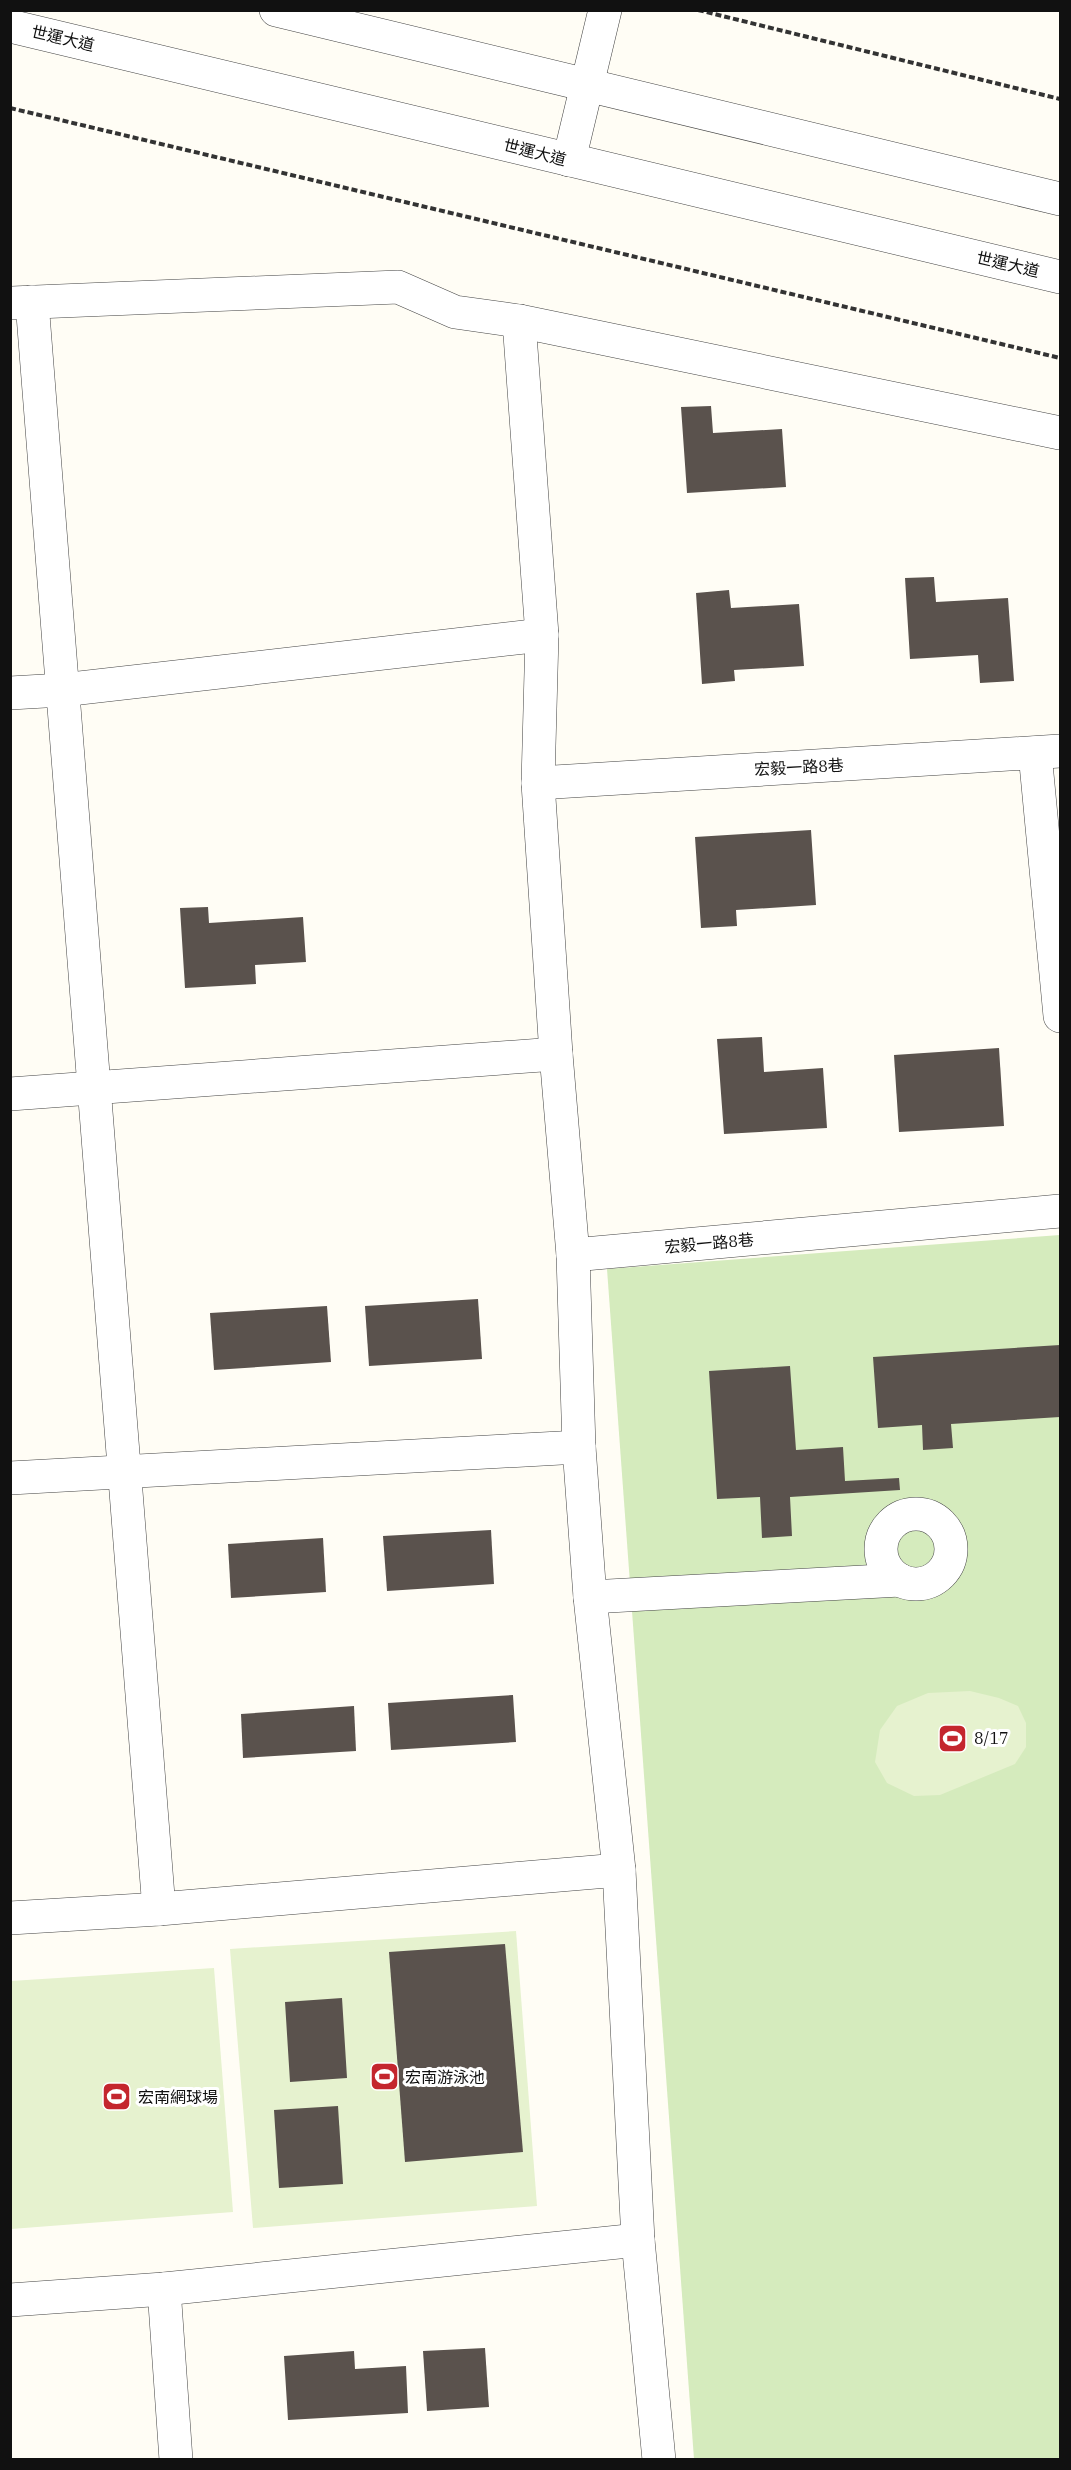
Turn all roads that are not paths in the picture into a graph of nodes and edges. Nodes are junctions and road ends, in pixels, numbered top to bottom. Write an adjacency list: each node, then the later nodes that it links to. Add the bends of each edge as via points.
1 (276, 10): 4 (street)
2 (605, 10): 4 (street)
3 (10, 26): 5 (street, 世運大道)
4 (587, 86): 5 (street); 6 (street)
5 (569, 160): 7 (street, 世運大道)
6 (1060, 199)
7 (1060, 277)
8 (21, 302): 9 (street, via 398,287 455,312); 12 (street)
9 (519, 321): 10 (street); 11 (street)
10 (1060, 433)
11 (542, 635): 12 (street); 15 (street)
12 (62, 690): 13 (street); 18 (street)
13 (10, 693)
14 (1048, 752): 15 (street, 宏毅一路8巷); 16 (street)
15 (538, 783): 17 (street)
16 (1060, 1016)
17 (556, 1054): 18 (street); 21 (street)
18 (93, 1089): 19 (street); 23 (street)
19 (10, 1094)
20 (1060, 1211): 21 (street, 宏毅一路8巷)
21 (573, 1255): 22 (street)
22 (579, 1447): 23 (street); 26 (street)
23 (123, 1471): 24 (street); 28 (street)
24 (10, 1478)
25 (900, 1580): 26 (street)
26 (590, 1597): 27 (street)
27 (619, 1870): 28 (street); 30 (street)
28 (159, 1909): 29 (street)
29 (10, 1918)
30 (638, 2240): 31 (street); 34 (street)
31 (164, 2289): 32 (street); 33 (street)
32 (10, 2300)
33 (176, 2460)
34 (659, 2460)

